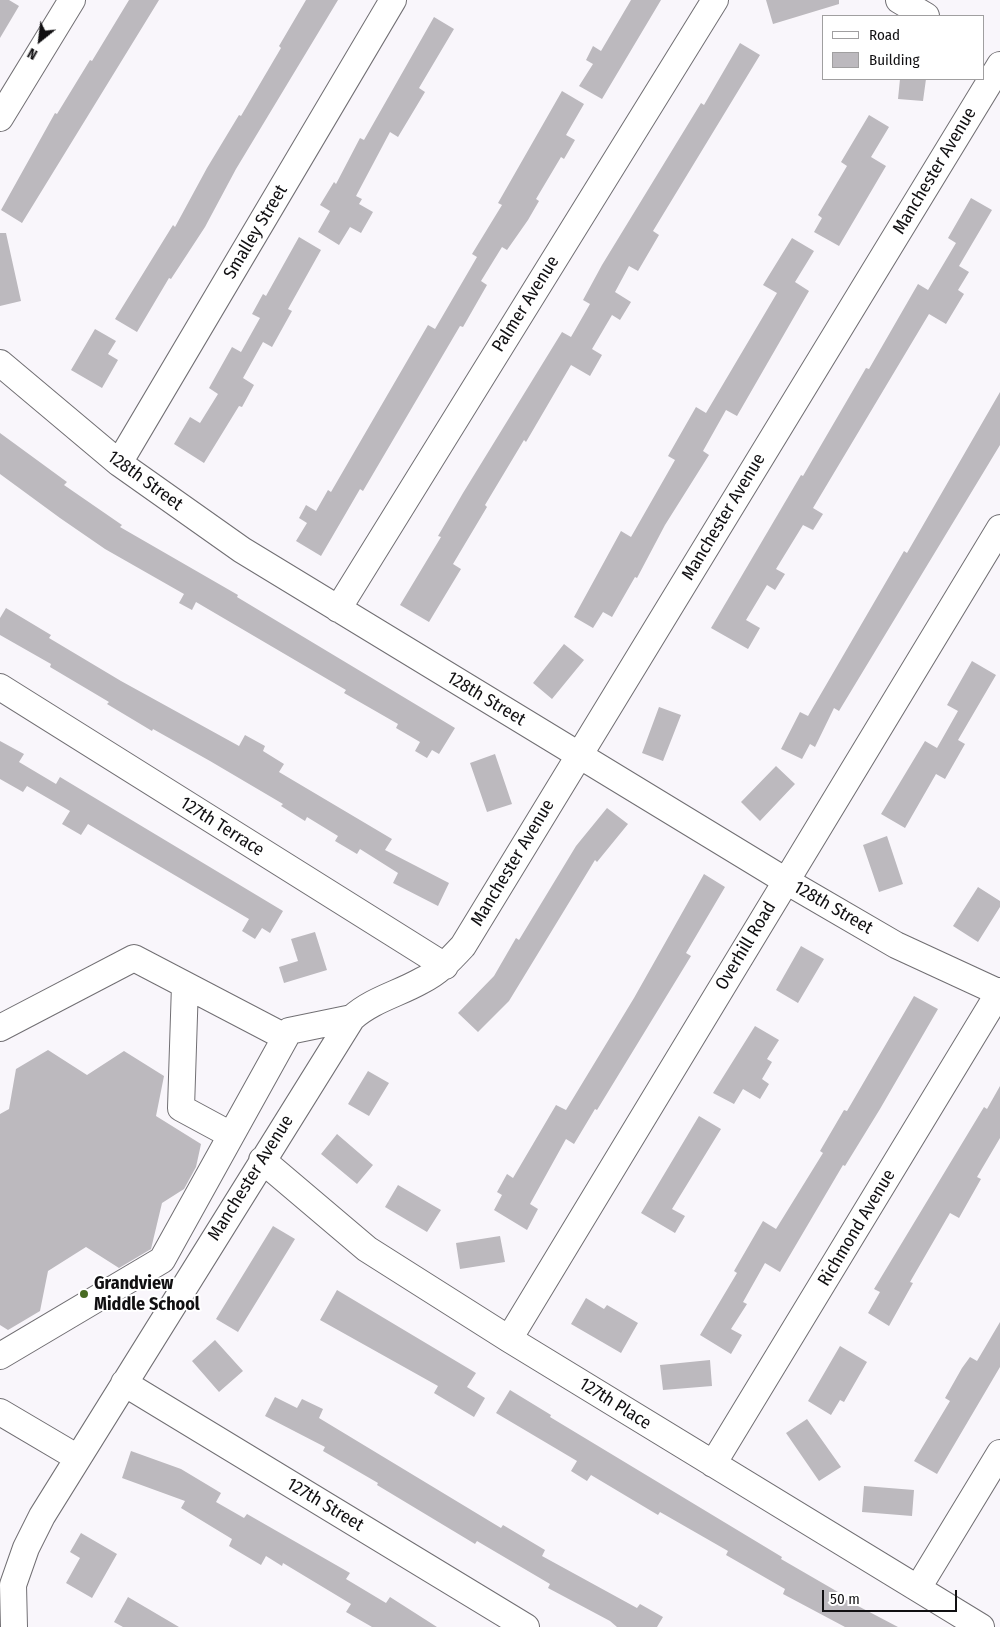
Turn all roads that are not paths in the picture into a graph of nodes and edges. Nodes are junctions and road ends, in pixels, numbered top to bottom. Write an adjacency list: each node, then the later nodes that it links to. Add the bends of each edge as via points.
1 (72, 0): 8 (street)
2 (393, 0): 10 (street, Smalley Street)
3 (715, 0): 12 (street, Palmer Avenue)
4 (899, 0): 5 (street)
5 (924, 15)
6 (985, 53): 7 (street)
7 (1000, 63): 14 (street, Manchester Avenue)
8 (0, 118)
9 (0, 363): 10 (street, 128th Street)
10 (118, 463): 12 (street, 128th Street, via 242,550)
11 (997, 539): 15 (street, Overhill Road)
12 (338, 609): 14 (street, 128th Street)
13 (0, 687): 16 (street, 127th Terrace)
14 (578, 755): 15 (street, 128th Street); 16 (street, Manchester Avenue, via 463,946)
15 (786, 881): 18 (street, 128th Street, via 896,945); 24 (street, Overhill Road)
16 (445, 966): 19 (street, Manchester Avenue, via 422,981 366,1006)
17 (185, 985): 20 (street, via 134,958); 21 (street); 22 (street, via 181,1108)
18 (1000, 992): 30 (street, Richmond Avenue)
19 (352, 1018): 21 (street, via 289,1031); 23 (street, Manchester Avenue)
20 (0, 1028)
21 (285, 1037): 22 (street)
22 (231, 1135): 25 (street, via 162,1260)
23 (262, 1160): 24 (street, 127th Place, via 367,1249); 26 (street, Manchester Avenue)
24 (509, 1339): 30 (street, 127th Place)
25 (0, 1356)
26 (124, 1383): 29 (street, Manchester Avenue); 33 (street, 127th Street)
27 (0, 1412): 29 (street)
28 (1000, 1453): 31 (street)
29 (78, 1458): 32 (street, Manchester Avenue, via 26,1548 13,1585)
30 (713, 1464): 31 (street, 127th Place)
31 (918, 1588): 34 (street, 127th Place)
32 (14, 1627)
33 (526, 1627)
34 (981, 1627)

